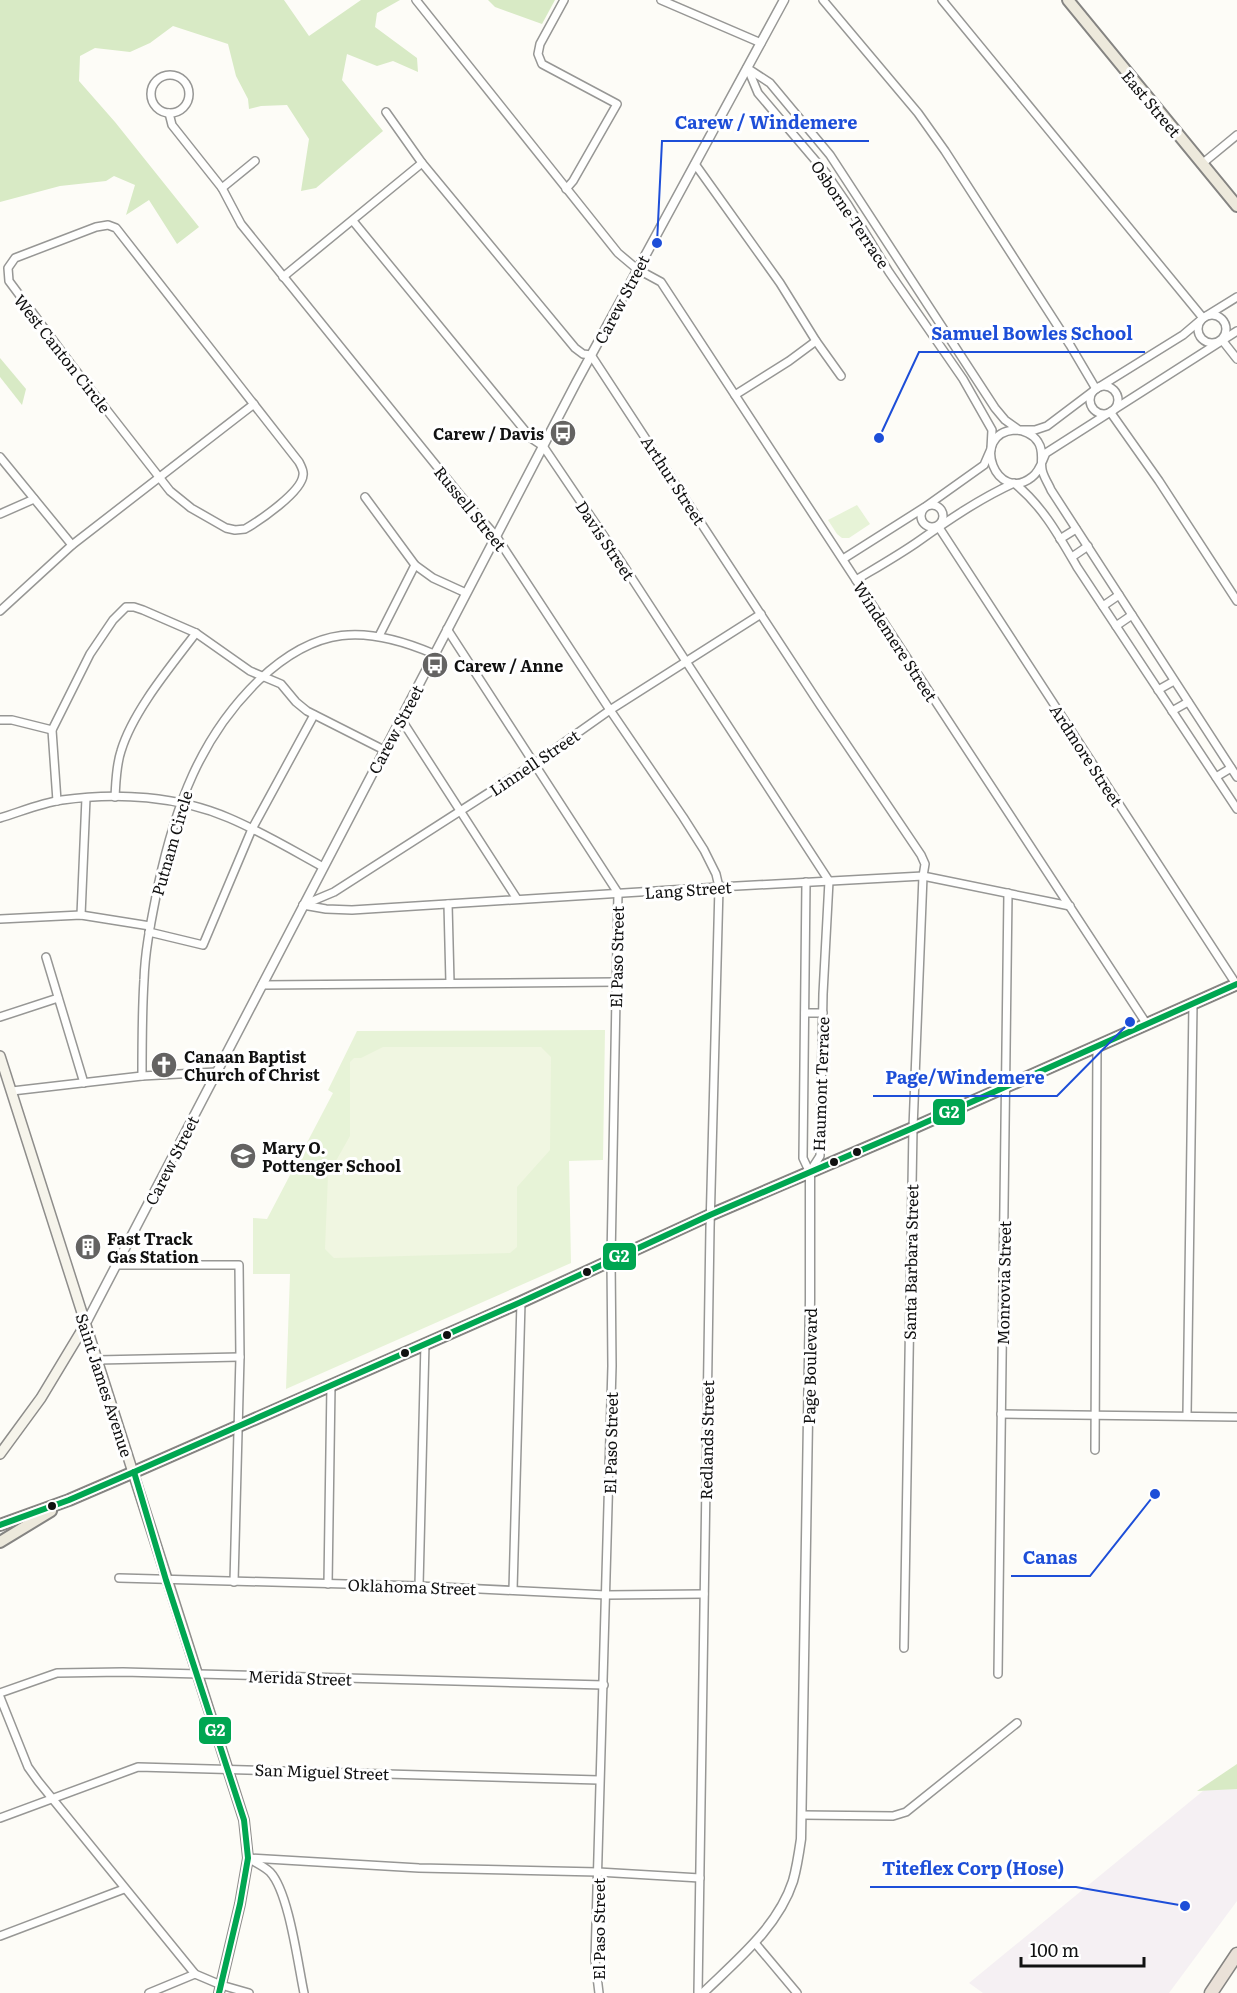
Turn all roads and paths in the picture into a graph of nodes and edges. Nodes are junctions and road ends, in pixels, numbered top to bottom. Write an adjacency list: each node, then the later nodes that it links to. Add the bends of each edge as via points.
1 (416, 0): 18 (street, Windemere Street)
2 (564, 0): 18 (street, via 540,44 542,64 617,104)
3 (661, 0): 8 (street)
4 (784, 0): 8 (street, Carew Street)
5 (823, 0): 31 (street, via 945,151)
6 (942, 0): 24 (street)
7 (1068, 0): 15 (main road, East Street)
8 (761, 43): 9 (street, Carew Street)
9 (747, 68): 16 (street, Carew Street); 35 (street, Osborne Terrace, via 770,83 830,155 995,408); 37 (street, Osborne Terrace, via 758,93 826,173 963,379 992,430)
10 (386, 112): 14 (street, Arthur Street)
11 (170, 113): 11 (street, via 185,106 189,93 184,81 166,75 155,80 150,98 161,112); 17 (street, Russell Street, via 172,125)
12 (1237, 135): 15 (street)
13 (255, 161): 17 (street)
14 (422, 163): 20 (street); 28 (street, Arthur Street, via 575,348)
15 (1203, 163): 19 (main road, East Street)
16 (695, 164): 21 (street, Carew Street); 27 (street, via 780,283)
17 (222, 188): 22 (street, Russell Street, via 241,224)
18 (567, 189): 21 (street, Windemere Street, via 618,253)
19 (1237, 206)
20 (353, 221): 22 (street); 36 (street, Davis Street, via 531,438)
21 (637, 269): 28 (street, Carew Street); 32 (street, Windemere Street, via 661,282)
22 (283, 277): 48 (street, Russell Street)
23 (1237, 297): 24 (street)
24 (1203, 318): 26 (street, via 1213,315 1223,320 1227,330); 26 (street, via 1198,324 1201,339 1215,344); 31 (street, via 1184,335)
25 (1237, 331): 26 (street)
26 (1222, 340): 29 (street); 34 (street)
27 (816, 341): 30 (street); 32 (street)
28 (591, 355): 36 (street, Carew Street); 61 (street, Arthur Street)
29 (1237, 359)
30 (841, 376)
31 (1096, 389): 34 (street, via 1090,396 1091,406 1102,414); 34 (street, via 1110,387 1118,395 1118,405); 35 (street, via 1047,426)
32 (735, 395): 53 (street, Windemere Street)
33 (254, 404): 40 (street); 40 (street, via 299,462 304,475 292,494 250,526 232,530 191,508); 40 (street, West Canton Circle, via 116,228 96,228 12,261 8,272 12,287)
34 (1111, 412): 39 (street, via 1046,453); 58 (street)
35 (1019, 430): 37 (street, via 1000,436); 39 (street, via 1038,442)
36 (543, 446): 48 (street, Carew Street); 68 (street, Davis Street)
37 (991, 449): 41 (street, via 995,471); 44 (street, via 984,465)
38 (0, 457): 43 (street)
39 (1042, 460): 41 (street, via 1033,477); 47 (street, via 1042,472)
40 (160, 477): 50 (street)
41 (1014, 483): 46 (street); 49 (street, via 1033,500)
42 (365, 497): 54 (street)
43 (34, 499): 45 (street); 50 (street)
44 (925, 507): 46 (street, Ardmore Street, via 921,520 928,527); 46 (street, Ardmore Street, via 934,505 941,510 943,519); 53 (street)
45 (0, 514)
46 (938, 526): 55 (street); 111 (street, Ardmore Street)
47 (1076, 529): 49 (street); 51 (street)
48 (496, 536): 56 (street, Carew Street); 73 (street, Russell Street)
49 (1060, 539): 52 (street)
50 (72, 545): 60 (street)
51 (1088, 546): 52 (street); 57 (street)
52 (1072, 557): 59 (street)
53 (843, 559): 55 (street, Windemere Street)
54 (415, 566): 56 (street, via 433,579); 66 (street)
55 (856, 580): 104 (street, Windemere Street)
56 (466, 593): 64 (street, Carew Street)
57 (1119, 595): 59 (street); 62 (street)
58 (1237, 601)
59 (1103, 606): 63 (street)
60 (0, 611)
61 (761, 614): 68 (street, Linnell Street); 95 (street, Arthur Street, via 921,855 925,864)
62 (1132, 615): 63 (street); 70 (street)
63 (1116, 626): 71 (street)
64 (447, 629): 67 (street, Carew Street); 80 (street)
65 (196, 633): 69 (street, via 250,671); 78 (street, via 143,610 126,607 98,640); 85 (street, via 128,733 117,764)
66 (379, 636): 67 (street, Putnam Circle); 69 (street, Putnam Circle, via 351,635 302,646)
67 (434, 654): 76 (street, Carew Street)
68 (685, 662): 73 (street, Linnell Street); 96 (street, Davis Street)
69 (264, 676): 75 (street, via 281,684 301,707); 89 (street, Putnam Circle, via 218,728)
70 (1174, 681): 71 (street); 72 (street)
71 (1158, 690): 74 (street)
72 (1188, 702): 74 (street); 81 (street)
73 (610, 710): 80 (street, Linnell Street); 98 (street, Russell Street, via 704,850)
74 (1172, 711): 82 (street)
75 (314, 715): 79 (street); 93 (street)
76 (400, 719): 79 (street, Carew Street); 91 (street)
77 (0, 720): 78 (street)
78 (52, 730): 88 (street)
79 (384, 750): 94 (street, Carew Street)
80 (535, 763): 91 (street, Linnell Street); 100 (street)
81 (1232, 768): 82 (street); 83 (street)
82 (1216, 777): 86 (street)
83 (1237, 777)
84 (1237, 793): 86 (street)
85 (115, 797): 87 (street); 89 (street)
86 (1229, 797): 90 (street)
87 (86, 798): 88 (street); 105 (street)
88 (57, 801): 92 (street)
89 (180, 803): 93 (street); 107 (street, Putnam Circle)
90 (1237, 809)
91 (460, 811): 101 (street); 103 (street, Linnell Street, via 334,892)
92 (0, 819)
93 (252, 830): 94 (street); 107 (street, via 203,945)
94 (323, 867): 103 (street, Carew Street)
95 (923, 876): 96 (street, Lang Street); 99 (street, Lang Street); 126 (street, Santa Barbara Street)
96 (829, 881): 97 (street, Lang Street); 116 (street, Haumont Terrace)
97 (806, 882): 98 (street, Lang Street); 115 (street, Haumont Terrace)
98 (719, 887): 100 (street, Lang Street); 128 (street, Redlands Street)
99 (1008, 893): 104 (street, Lang Street); 124 (street, Monrovia Street)
100 (618, 894): 101 (street, Lang Street); 109 (street, El Paso Street)
101 (517, 899): 102 (street, Lang Street)
102 (448, 904): 103 (street, Lang Street, via 352,910); 110 (street)
103 (303, 905): 112 (street, Carew Street)
104 (1070, 906): 118 (street, Windemere Street)
105 (81, 915): 106 (street); 107 (street)
106 (0, 919)
107 (149, 929): 122 (street, Putnam Circle)
108 (46, 957): 113 (street)
109 (616, 982): 110 (street); 129 (street, El Paso Street)
110 (450, 983): 112 (street)
111 (1236, 984): 114 (main road)
112 (262, 985): 121 (street, Carew Street)
113 (58, 998): 117 (street); 123 (street)
114 (1193, 1004): 118 (main road); 139 (street)
115 (805, 1013): 116 (street); 127 (street, Haumont Terrace, via 803,1158)
116 (822, 1013): 127 (street, Haumont Terrace, via 820,1156)
117 (0, 1017)
118 (1146, 1023): 119 (main road)
119 (1097, 1045): 124 (main road); 138 (street)
120 (0, 1056): 125 (main road, Saint James Avenue)
121 (216, 1072): 122 (street); 130 (street, Carew Street)
122 (142, 1076): 123 (street)
123 (84, 1083): 125 (street)
124 (1006, 1086): 126 (main road); 137 (street, Monrovia Street)
125 (12, 1091): 132 (main road, Saint James Avenue)
126 (913, 1128): 127 (main road); 156 (street, Santa Barbara Street)
127 (810, 1173): 128 (main road); 165 (street, Page Boulevard)
128 (710, 1215): 129 (main road); 155 (street, Redlands Street)
129 (611, 1259): 131 (main road); 154 (street, El Paso Street)
130 (118, 1265): 132 (street, Carew Street); 134 (street, via 239,1265)
131 (521, 1302): 133 (main road); 153 (street)
132 (85, 1325): 135 (main road, Saint James Avenue); 143 (main road, Carew Street, via 41,1398)
133 (425, 1343): 136 (main road); 152 (street)
134 (240, 1357): 135 (street); 141 (street)
135 (97, 1360): 144 (main road, Saint James Avenue)
136 (331, 1384): 141 (main road); 151 (street)
137 (1000, 1414): 138 (street); 158 (street, Monrovia Street)
138 (1095, 1414): 139 (street); 142 (street)
139 (1187, 1415): 140 (street)
140 (1237, 1417)
141 (237, 1426): 144 (main road); 150 (street)
142 (1095, 1450)
143 (0, 1454)
144 (134, 1472): 145 (main road); 149 (main road, Saint James Avenue)
145 (69, 1500): 146 (main road); 147 (main road)
146 (0, 1525)
147 (0, 1542)
148 (119, 1578): 149 (street, Oklahoma Street)
149 (166, 1580): 150 (street, Oklahoma Street); 157 (main road, Saint James Avenue)
150 (234, 1582): 151 (street, Oklahoma Street)
151 (327, 1584): 152 (street, Oklahoma Street)
152 (419, 1586): 153 (street, Oklahoma Street)
153 (513, 1590): 154 (street, Oklahoma Street)
154 (606, 1594): 155 (street, Oklahoma Street); 159 (street, El Paso Street)
155 (704, 1594): 169 (street, Redlands Street)
156 (904, 1648)
157 (196, 1674): 159 (street, Merida Street); 160 (street, Merida Street, via 57,1674); 162 (main road, Saint James Avenue)
158 (998, 1674)
159 (604, 1685): 163 (street, El Paso Street)
160 (0, 1695): 164 (street, via 28,1767)
161 (1017, 1723): 165 (street, via 906,1812 893,1816)
162 (227, 1768): 163 (street, San Miguel Street); 164 (street, San Miguel Street, via 138,1767); 167 (main road, Saint James Avenue, via 244,1820)
163 (599, 1779): 168 (street, El Paso Street)
164 (51, 1799): 166 (street, San Miguel Street); 170 (street)
165 (802, 1815): 172 (street, Page Boulevard, via 793,1881 780,1910)
166 (0, 1818)
167 (248, 1858): 168 (street, via 419,1868); 175 (main road, Saint James Avenue); 178 (street, via 270,1872 276,1882)
168 (598, 1872): 169 (street); 179 (street, El Paso Street)
169 (700, 1878): 180 (street, Redlands Street)
170 (124, 1889): 171 (street); 174 (street)
171 (0, 1936)
172 (754, 1943): 181 (street, Page Boulevard); 182 (street)
173 (1237, 1954): 183 (highway)
174 (195, 1974): 175 (street); 176 (street)
175 (220, 1989): 177 (street)
176 (149, 1993)
177 (249, 1993)
178 (304, 1993)
179 (598, 1993)
180 (698, 1993)
181 (704, 1993)
182 (797, 1993)
183 (1211, 1993)

